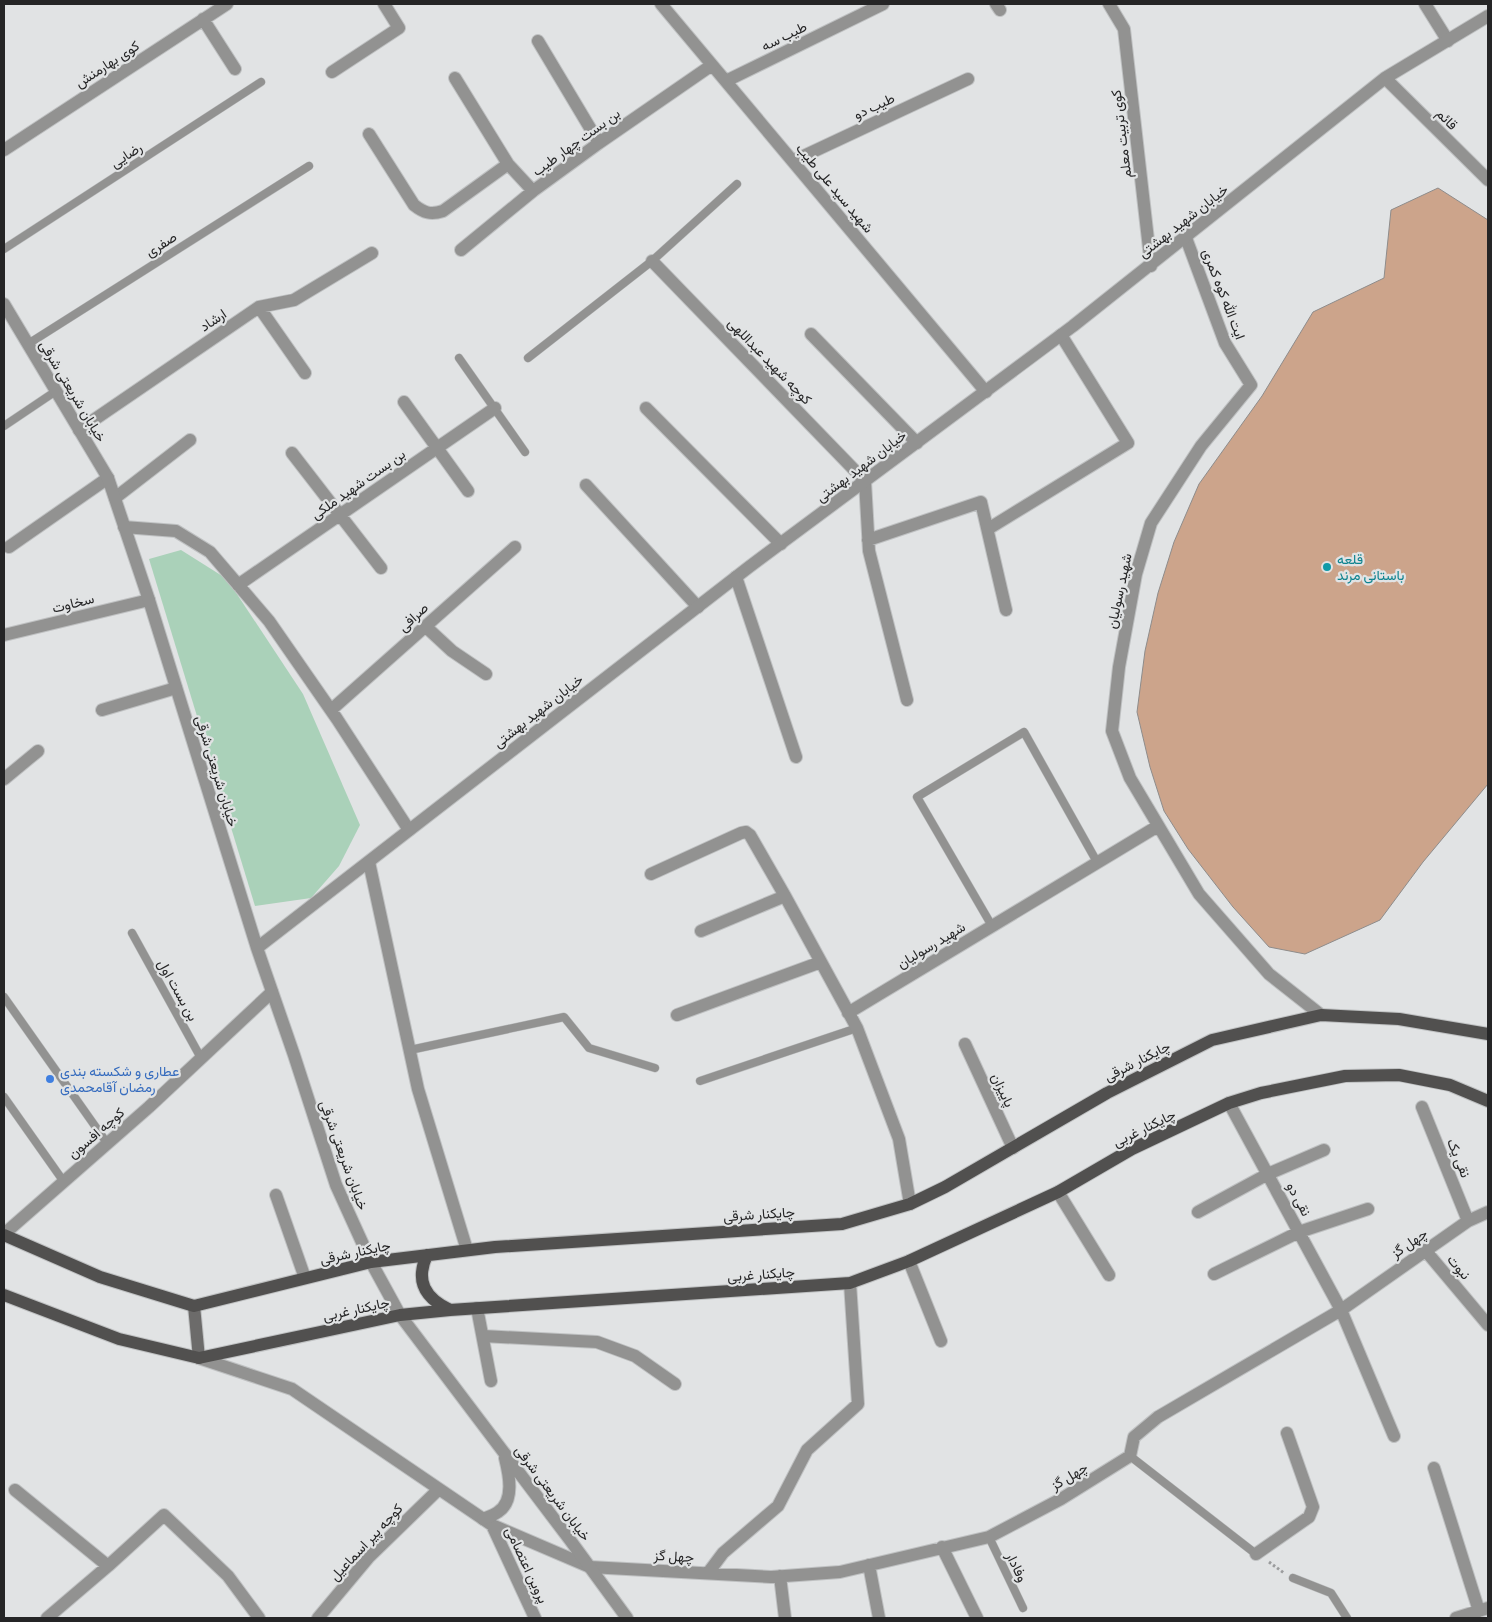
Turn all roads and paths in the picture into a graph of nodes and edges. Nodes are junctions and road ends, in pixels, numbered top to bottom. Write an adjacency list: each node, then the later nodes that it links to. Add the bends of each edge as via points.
1 (227, 4): 8 (street, کوی بهارمنش)
2 (384, 4): 13 (street, via 399,28)
3 (661, 4): 11 (street, شهید سید علی طیب)
4 (883, 4): 17 (street, طیب سه)
5 (1109, 4): 33 (street, کوی تربیت معلم, via 1124,29)
6 (1425, 4): 10 (street)
7 (1488, 16): 10 (street, خیابان شهید بهشتی)
8 (203, 20): 12 (street); 21 (street, کوی بهارمنش)
9 (538, 41): 20 (street)
10 (1448, 41): 15 (street, خیابان شهید بهشتی)
11 (712, 65): 17 (street, شهید سید علی طیب); 20 (street, بن بست چهار طیب)
12 (235, 69)
13 (332, 72)
14 (455, 78): 23 (street)
15 (1385, 78): 25 (street, قائم); 28 (street, خیابان شهید بهشتی)
16 (968, 79): 22 (street, طیب دو)
17 (726, 81): 22 (street, شهید سید علی طیب)
18 (261, 82): 29 (lane, رضایی)
19 (369, 134): 23 (street, via 414,205 425,213 443,211)
20 (600, 143): 27 (street, بن بست چهار طیب)
21 (4, 150)
22 (793, 161): 44 (street, شهید سید علی طیب)
23 (508, 164): 27 (street)
24 (309, 166): 38 (lane, صفری)
25 (1488, 180)
26 (737, 184): 32 (lane)
27 (533, 191): 30 (street, بن بست چهار طیب)
28 (1186, 238): 33 (street, خیابان شهید بهشتی); 42 (street, ایت الله کوه کمری, via 1225,343)
29 (4, 249)
30 (461, 250)
31 (372, 252): 35 (street, ارشاد, via 294,300)
32 (652, 261): 40 (lane); 56 (street, کوچه شهید عبداللهی)
33 (1151, 266): 37 (street, خیابان شهید بهشتی)
34 (4, 304): 38 (street, خیابان شریعتی شرقی)
35 (259, 307): 41 (street); 49 (street, ارشاد)
36 (811, 334): 51 (street)
37 (1061, 335): 44 (street, خیابان شهید بهشتی); 62 (street, via 1128,443)
38 (28, 344): 43 (street, خیابان شریعتی شرقی)
39 (459, 358): 46 (lane)
40 (528, 358)
41 (305, 373)
42 (1252, 386): 83 (street, شهید رسولیان, via 1202,446 1151,523 1136,574 1119,667 1112,731 1130,778)
43 (56, 391): 48 (lane); 49 (street, خیابان شریعتی شرقی)
44 (986, 392): 51 (street, خیابان شهید بهشتی)
45 (404, 402): 52 (street)
46 (495, 408): 52 (street, بن بست شهید ملکی); 53 (lane)
47 (646, 408): 64 (street)
48 (4, 426)
49 (79, 430): 55 (street, خیابان شریعتی شرقی)
50 (190, 440): 59 (street)
51 (917, 443): 56 (street, خیابان شهید بهشتی)
52 (437, 448): 58 (street); 60 (street, بن بست شهید ملکی)
53 (525, 452)
54 (292, 453): 60 (street)
55 (108, 478): 59 (street, خیابان شریعتی شرقی); 65 (street)
56 (866, 481): 63 (street); 64 (street, خیابان شهید بهشتی)
57 (586, 485): 71 (street)
58 (468, 491)
59 (114, 498): 61 (street, خیابان شریعتی شرقی)
60 (340, 515): 67 (street); 69 (street, بن بست شهید ملکی)
61 (124, 527): 69 (street, via 176,531 210,552); 70 (street, خیابان شریعتی شرقی)
62 (988, 529): 63 (street, via 981,502); 72 (street)
63 (868, 540): 77 (street)
64 (781, 544): 68 (street, خیابان شهید بهشتی)
65 (9, 547)
66 (515, 547): 73 (street, صرافی)
67 (381, 568)
68 (736, 577): 71 (street, خیابان شهید بهشتی); 81 (street)
69 (238, 585): 79 (street, via 268,621)
70 (149, 600): 74 (street, سخاوت); 76 (street, خیابان شریعتی شرقی)
71 (698, 607): 84 (street, خیابان شهید بهشتی)
72 (1006, 610)
73 (425, 626): 75 (street, via 452,651); 79 (street, صرافی)
74 (4, 635)
75 (486, 674)
76 (176, 688): 78 (street); 92 (street, خیابان شریعتی شرقی)
77 (907, 700)
78 (102, 710)
79 (331, 710): 84 (street)
80 (38, 751): 82 (street)
81 (796, 757)
82 (4, 779)
83 (1158, 826): 86 (street, شهید رسولیان); 98 (street, شهید رسولیان, via 1198,894 1269,974)
84 (409, 830): 85 (street, خیابان شهید بهشتی)
85 (368, 862): 92 (street, خیابان شهید بهشتی); 102 (street)
86 (1097, 862): 89 (street, شهید رسولیان); 89 (lane, via 1024,732 917,797)
87 (652, 874): 88 (street, via 746,832)
88 (785, 896): 90 (street); 93 (street)
89 (992, 926): 96 (street, شهید رسولیان)
90 (701, 932)
91 (132, 933): 103 (lane, بن بست اول)
92 (257, 948): 94 (street, خیابان شریعتی شرقی)
93 (820, 962): 96 (street); 97 (street)
94 (272, 992): 103 (street, كوچه افسون); 128 (street, خیابان شریعتی شرقی, via 336,1185)
95 (4, 997): 110 (lane)
96 (848, 1013): 99 (street)
97 (677, 1015)
98 (1321, 1015): 100 (main road, چایکنار شرقی, via 1399,1019); 111 (main road, چایکنار شرقی, via 1212,1040 1107,1093)
99 (856, 1028): 105 (lane); 117 (street, via 899,1139)
100 (1488, 1034)
101 (965, 1044): 111 (street, پاییزان)
102 (410, 1050): 104 (lane, via 564,1017 589,1048); 124 (street, via 418,1089)
103 (201, 1058): 110 (street, كوچه افسون)
104 (655, 1068)
105 (700, 1081)
106 (4, 1097): 114 (lane)
107 (1488, 1101): 108 (main road, چایکنار غربی, via 1450,1085 1399,1075 1345,1076)
108 (1229, 1103): 113 (street, نقی دو); 115 (main road, چایکنار غربی, via 1132,1149)
109 (1422, 1107): 121 (street, نقی یک)
110 (108, 1143): 114 (street, كوچه افسون)
111 (1013, 1148): 117 (main road, چایکنار شرقی)
112 (1324, 1150): 113 (street)
113 (1268, 1174): 119 (street); 122 (street, نقی دو)
114 (64, 1182): 123 (street, كوچه افسون)
115 (1058, 1192): 127 (main road, چایکنار غربی); 130 (street)
116 (276, 1195): 131 (street)
117 (910, 1204): 124 (main road, چایکنار شرقی, via 842,1224)
118 (1368, 1209): 122 (street)
119 (1198, 1212)
120 (1488, 1212): 121 (street, چهل گز)
121 (1468, 1221): 125 (street, چهل گز)
122 (1299, 1232): 129 (street); 137 (street, نقی دو)
123 (4, 1234): 134 (main road, via 100,1277)
124 (467, 1250): 126 (main road, چایکنار شرقی)
125 (1426, 1250): 137 (street, چهل گز); 139 (street, نبوت)
126 (427, 1255): 128 (main road, چایکنار شرقی); 136 (main road, via 422,1266 426,1292)
127 (909, 1261): 132 (main road, چایکنار غربی); 141 (street)
128 (371, 1262): 131 (main road, چایکنار شرقی); 138 (street, خیابان شریعتی شرقی)
129 (1214, 1274)
130 (1109, 1275)
131 (305, 1278): 134 (main road, چایکنار شرقی)
132 (850, 1283): 135 (main road, چایکنار غربی); 159 (street, via 858,1404 807,1450 778,1506 723,1552)
133 (4, 1296): 142 (main road, چایکنار غربی, via 119,1340)
134 (194, 1306): 142 (main road)
135 (478, 1308): 136 (main road, چایکنار غربی); 140 (street)
136 (450, 1310): 138 (main road, چایکنار غربی)
137 (1341, 1310): 146 (street, نقی دو); 148 (street, چهل گز, via 1158,1417 1134,1437)
138 (400, 1315): 142 (main road, چایکنار غربی); 147 (street, خیابان شریعتی شرقی)
139 (1488, 1325)
140 (483, 1336): 143 (street); 144 (street, via 596,1342 635,1356)
141 (941, 1341)
142 (199, 1358): 150 (street, via 292,1389)
143 (491, 1381)
144 (675, 1384)
145 (1287, 1433): 155 (street, via 1313,1511)
146 (1394, 1436)
147 (503, 1451): 152 (street, via 509,1493 505,1505); 158 (street, خیابان شریعتی شرقی)
148 (1130, 1456): 153 (street, چهل گز, via 1061,1499); 155 (lane)
149 (1434, 1468): 163 (street)
150 (439, 1489): 152 (street); 166 (street, کوچه پیر اسماعیل, via 369,1557)
151 (15, 1490): 157 (street)
152 (487, 1522): 158 (street); 167 (street, پروین اعتصامی)
153 (989, 1537): 154 (street, چهل گز); 162 (lane, وفادار)
154 (942, 1548): 156 (street, چهل گز); 171 (street)
155 (1256, 1554): 161 (path)
156 (870, 1564): 160 (street, چهل گز, via 840,1572); 170 (street)
157 (108, 1566): 164 (street); 165 (street, via 164,1515 228,1576)
158 (590, 1567): 159 (street, چهل گز); 168 (street, خیابان شریعتی شرقی)
159 (708, 1573): 160 (street, چهل گز)
160 (780, 1576): 169 (street)
161 (1293, 1578): 172 (lane, via 1331,1593)
162 (1023, 1608)
163 (1484, 1609): 173 (street)
164 (47, 1618)
165 (259, 1618)
166 (318, 1618)
167 (535, 1618)
168 (627, 1618)
169 (785, 1618)
170 (879, 1618)
171 (977, 1618)
172 (1347, 1618)
173 (1456, 1618)

